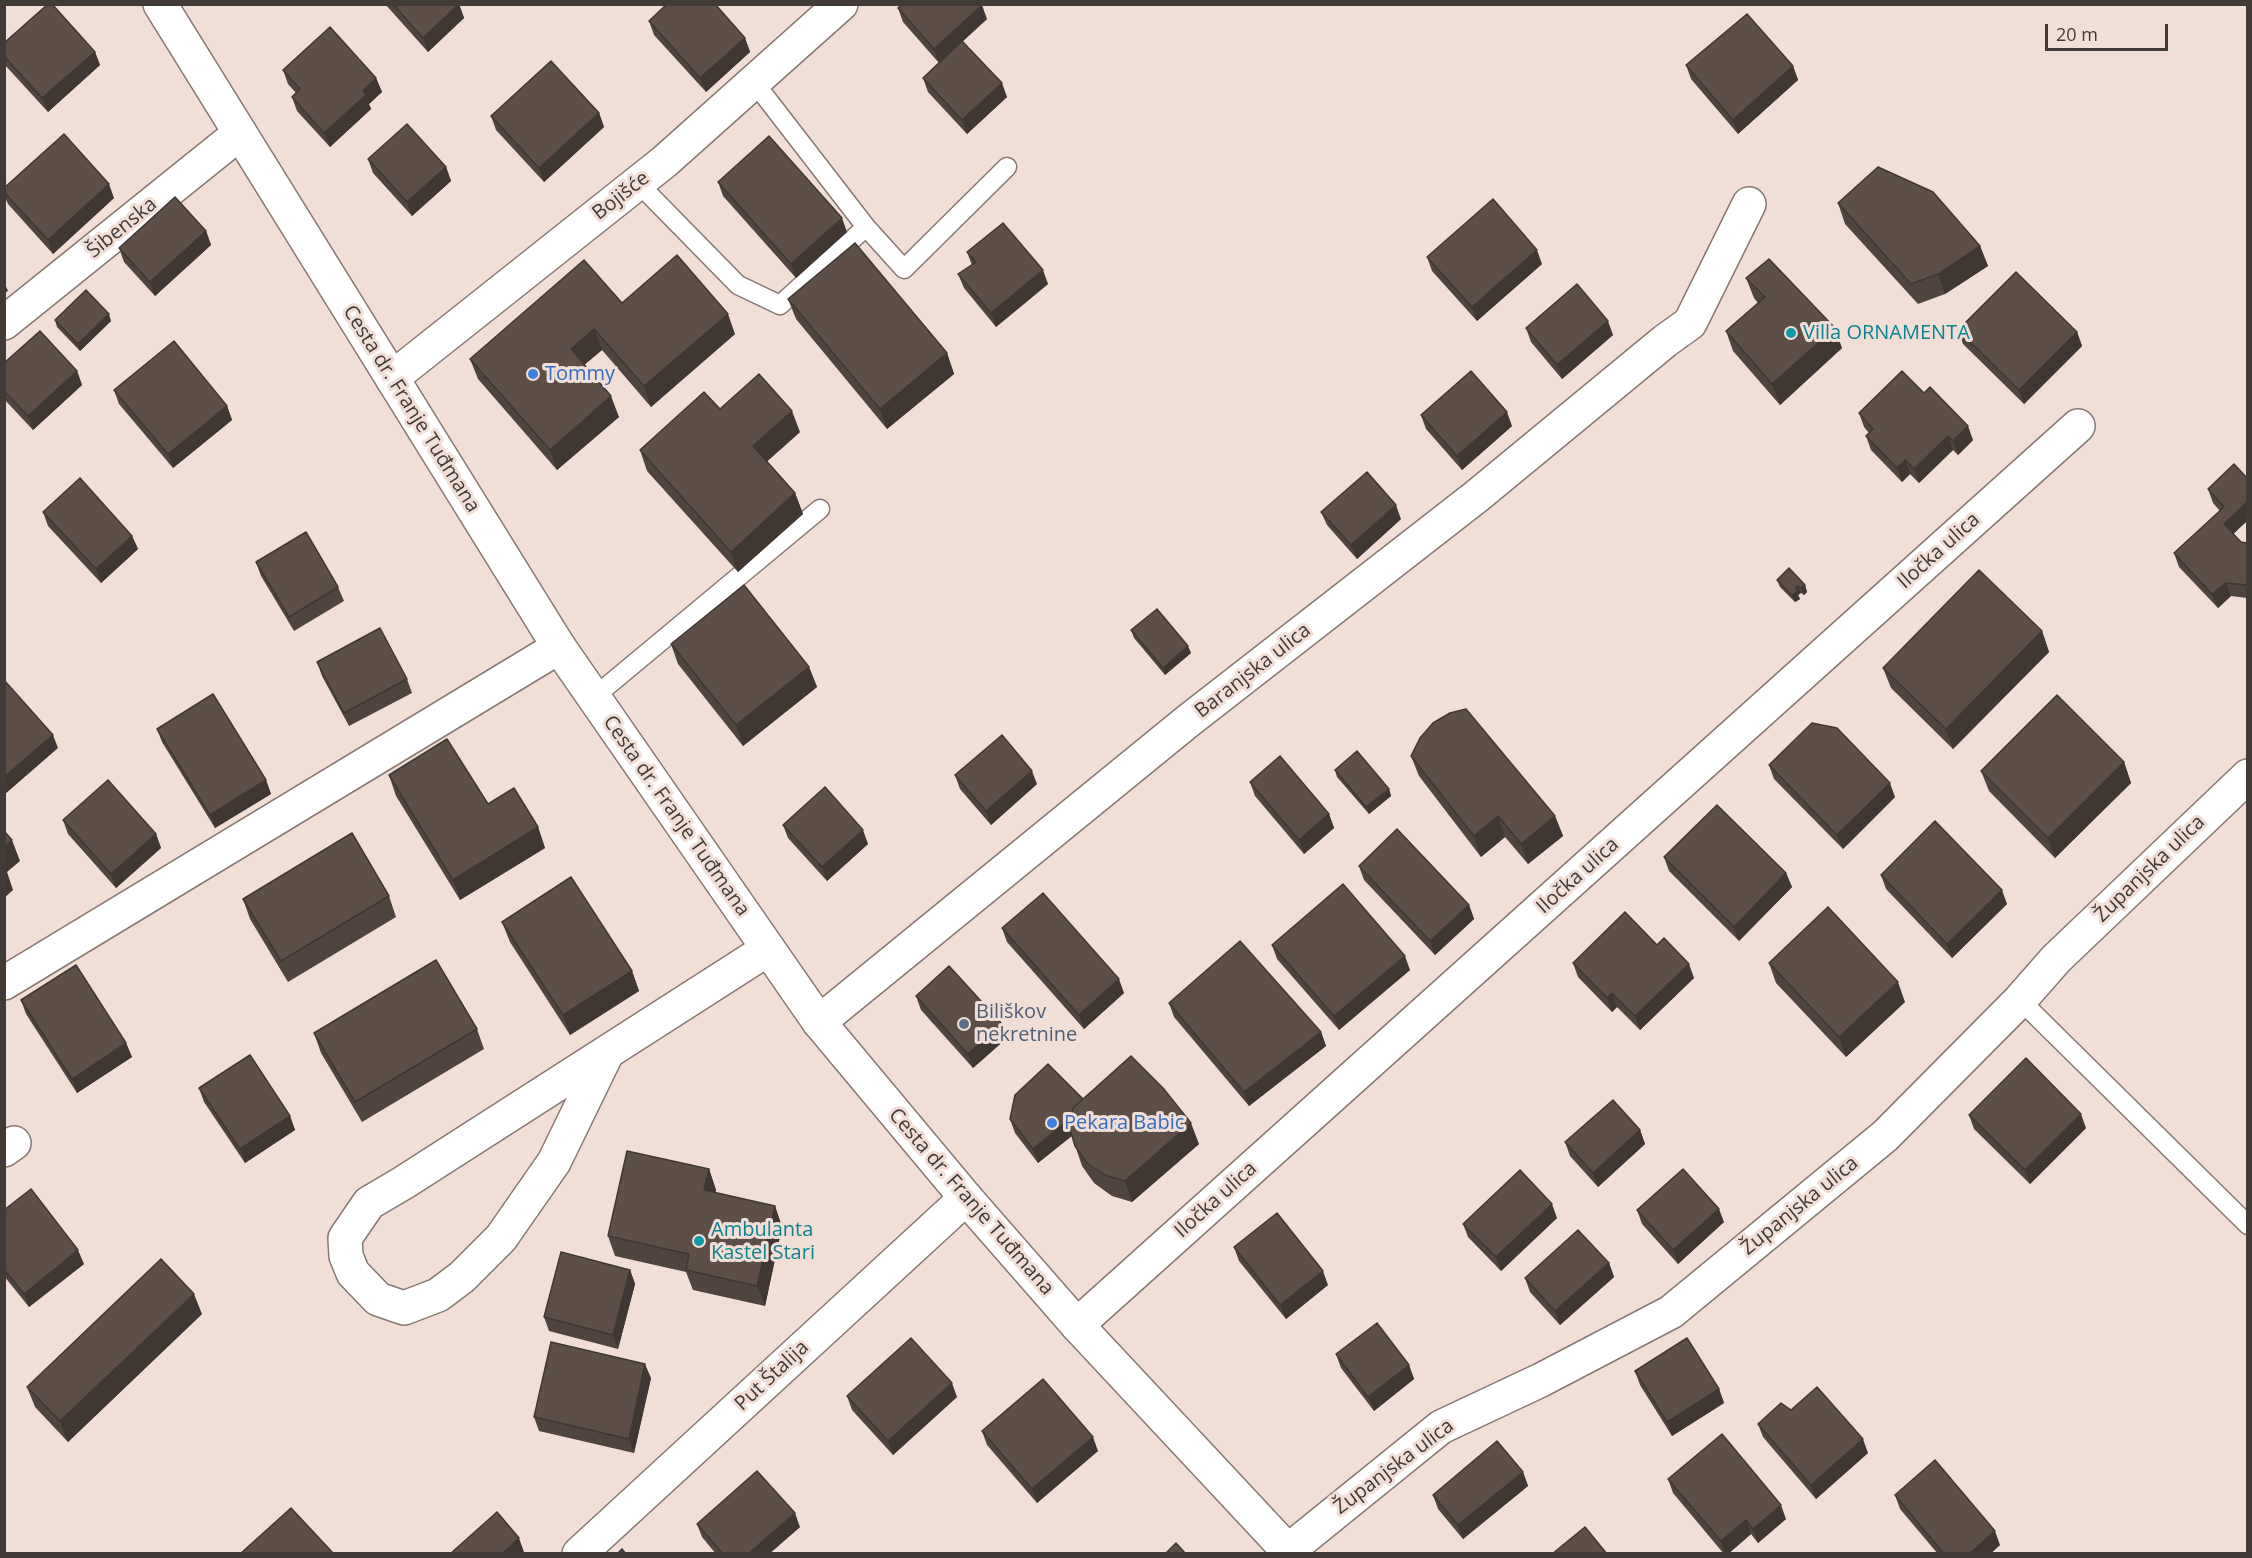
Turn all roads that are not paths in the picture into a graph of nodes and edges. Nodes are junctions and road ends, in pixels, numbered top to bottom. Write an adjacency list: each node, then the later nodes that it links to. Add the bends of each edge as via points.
1 (160, 4): 4 (street, Cesta dr. Franje Tuđmana)
2 (841, 4): 3 (street, Bojišće)
3 (754, 82): 6 (street, Bojišće); 8 (lane)
4 (240, 133): 9 (street, Šibenska); 10 (street, Cesta dr. Franje Tuđmana)
5 (1006, 167): 8 (lane, via 904,269)
6 (638, 183): 8 (lane, via 738,285 780,305); 10 (street, Bojišće)
7 (1749, 204): 19 (street, Baranjska ulica, via 1690,323 1477,496 1188,721)
8 (866, 227)
9 (4, 323)
10 (392, 378): 13 (street, Cesta dr. Franje Tuđmana)
11 (2078, 426): 23 (street, Iločka ulica)
12 (820, 509): 14 (lane)
13 (559, 647): 14 (street, Cesta dr. Franje Tuđmana); 17 (street)
14 (594, 697): 16 (street, Cesta dr. Franje Tuđmana)
15 (2247, 776): 18 (street, Županjska ulica, via 2056,959)
16 (768, 949): 19 (street, Cesta dr. Franje Tuđmana); 20 (street)
17 (4, 983)
18 (2020, 1000): 22 (lane); 24 (street, Županjska ulica, via 1885,1136 1671,1312 1440,1427)
19 (819, 1022): 21 (street, Cesta dr. Franje Tuđmana)
20 (607, 1053): 20 (street, via 369,1203 345,1238 346,1256 353,1273 378,1299 404,1308 438,1295 501,1238 554,1162)
21 (966, 1198): 23 (street, Cesta dr. Franje Tuđmana); 25 (street, Put Štalija)
22 (2247, 1225)
23 (1077, 1325): 24 (street, Cesta dr. Franje Tuđmana)
24 (1288, 1552)
25 (579, 1554)

